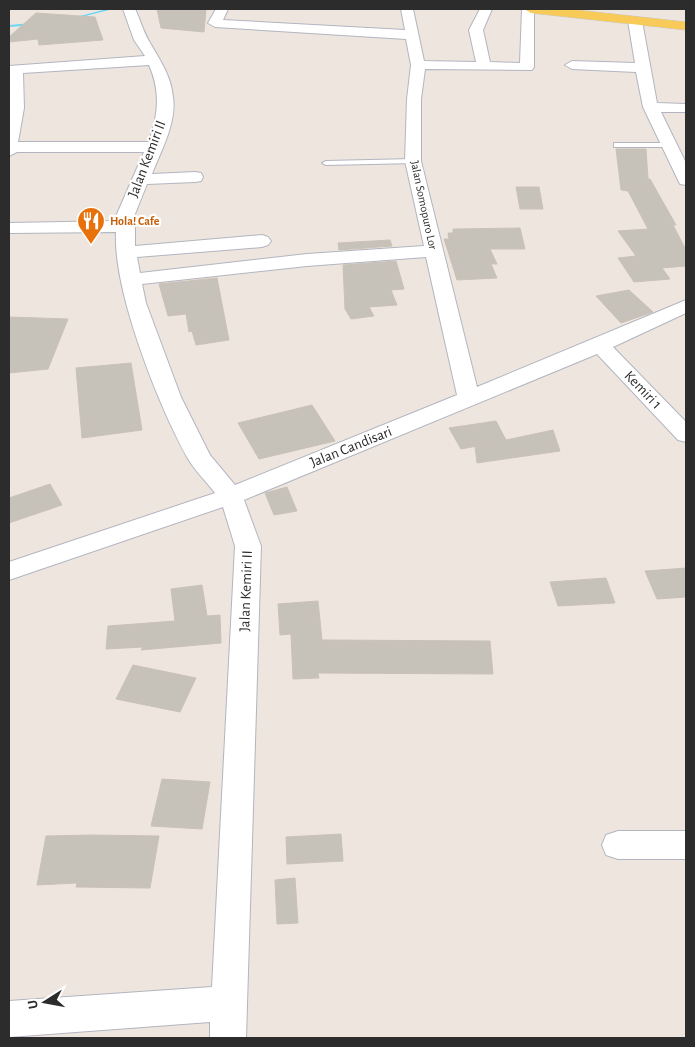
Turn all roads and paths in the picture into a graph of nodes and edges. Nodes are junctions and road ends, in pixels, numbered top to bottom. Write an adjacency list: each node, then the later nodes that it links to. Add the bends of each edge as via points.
1 (222, 9): 8 (street, via 215,23)
2 (406, 9): 8 (street, Jalan Somopuro Lor)
3 (486, 9): 12 (street, via 476,30)
4 (529, 9): 6 (main road); 12 (street, via 527,67)
5 (129, 10): 9 (street, Jalan Kemiri II, via 141,40)
6 (635, 21): 7 (main road); 13 (street)
7 (686, 26)
8 (412, 35): 10 (street, Jalan Somopuro Lor)
9 (154, 60): 14 (street); 19 (street, Jalan Kemiri II, via 166,97 162,127)
10 (418, 65): 12 (street); 21 (street, Jalan Somopuro Lor)
11 (572, 65): 13 (street)
12 (484, 66)
13 (643, 68): 15 (street)
14 (12, 70): 20 (street, via 16,108)
15 (651, 107): 16 (street); 18 (street)
16 (686, 108)
17 (617, 145): 18 (lane)
18 (671, 145): 25 (street)
19 (155, 147): 20 (street); 24 (street, Jalan Kemiri II)
20 (9, 149)
21 (413, 161): 22 (lane); 29 (street, Jalan Somopuro Lor)
22 (326, 163)
23 (195, 177): 24 (street)
24 (140, 179): 26 (street, Jalan Kemiri II, via 126,214)
25 (686, 180)
26 (125, 226): 27 (street); 30 (street, Jalan Kemiri II)
27 (9, 228)
28 (262, 241): 30 (street)
29 (433, 251): 31 (street, via 307,260); 34 (street, Jalan Somopuro Lor)
30 (127, 252): 31 (street, Jalan Kemiri II)
31 (131, 280): 36 (street, Jalan Kemiri II, via 136,303 170,397 199,457)
32 (686, 306): 33 (street, Jalan Candisari)
33 (600, 345): 34 (street, Jalan Candisari); 35 (street, Kemiri 1)
34 (470, 398): 36 (street, Jalan Candisari)
35 (686, 435)
36 (231, 496): 37 (street, Jalan Candisari); 40 (street, Jalan Kemiri II, via 248,546)
37 (9, 571)
38 (618, 845): 39 (street)
39 (686, 845)
40 (229, 1003): 41 (street); 42 (street, Jalan Kemiri II)
41 (9, 1019)
42 (228, 1038)

